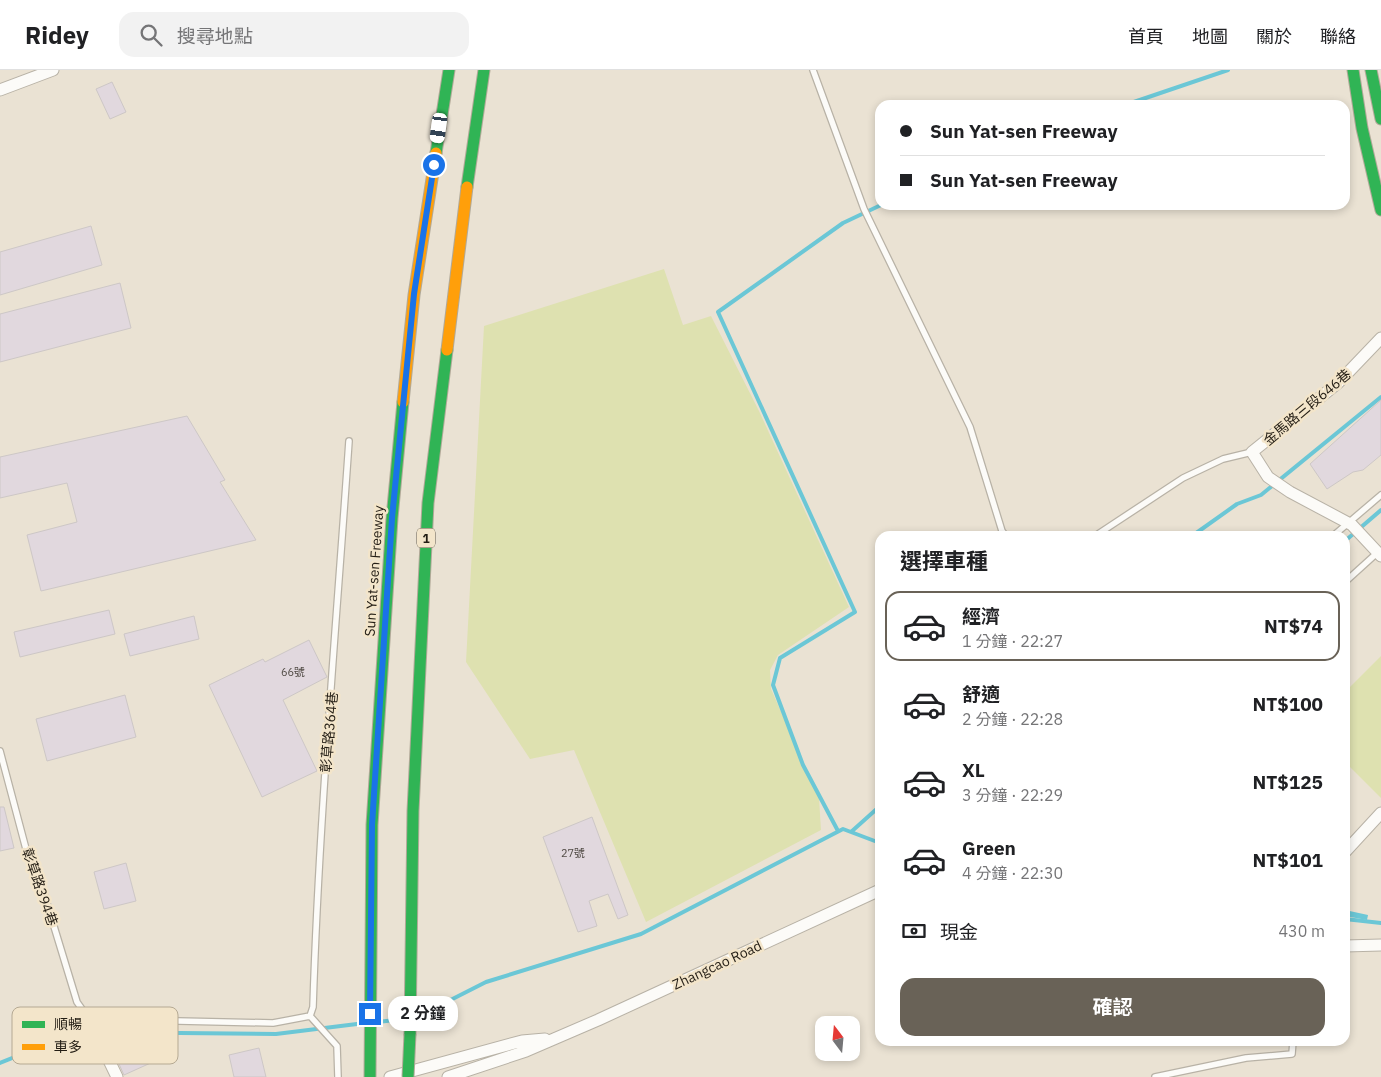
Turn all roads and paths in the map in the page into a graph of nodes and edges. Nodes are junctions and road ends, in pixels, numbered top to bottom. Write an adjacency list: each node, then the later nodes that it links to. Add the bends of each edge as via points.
1 (53, 70): 7 (street)
2 (449, 70): 34 (main road, Sun Yat-sen Freeway, via 414,294 392,518 372,825)
3 (484, 70): 36 (main road, 1, bridge, via 428,503 413,811)
4 (813, 70): 15 (lane, via 864,209 970,427)
5 (1353, 70): 9 (main road, via 1362,128)
6 (1371, 70): 8 (main road)
7 (0, 90)
8 (1381, 119)
9 (1381, 210)
10 (1381, 338): 12 (street, 金馬路三段646巷, via 1338,383)
11 (349, 441): 27 (lane, 彰草路364巷, via 317,884)
12 (1252, 452): 14 (street, via 1268,476 1284,488); 16 (lane, via 1223,459 1183,478)
13 (1381, 496): 14 (lane)
14 (1350, 523): 17 (lane); 18 (street)
15 (1002, 531)
16 (1103, 531)
17 (1340, 531)
18 (1379, 554): 19 (lane)
19 (1350, 578)
20 (0, 751): 26 (lane, 彰草路394巷, via 26,849 42,887)
21 (1381, 813): 22 (street)
22 (1350, 847)
23 (875, 892): 29 (street, Zhangcao Road)
24 (1381, 945): 25 (street)
25 (1350, 946)
26 (80, 1007)
27 (312, 1019): 28 (lane); 33 (lane, via 337,1046)
28 (178, 1021)
29 (554, 1039): 35 (street, Zhangcao Road, via 522,1041); 37 (street, Zhangcao Road)
30 (1292, 1046): 38 (lane, via 1292,1054 1246,1058)
31 (111, 1064): 32 (street)
32 (117, 1077)
33 (338, 1077)
34 (370, 1077)
35 (390, 1077)
36 (408, 1077)
37 (448, 1077)
38 (1155, 1077)

